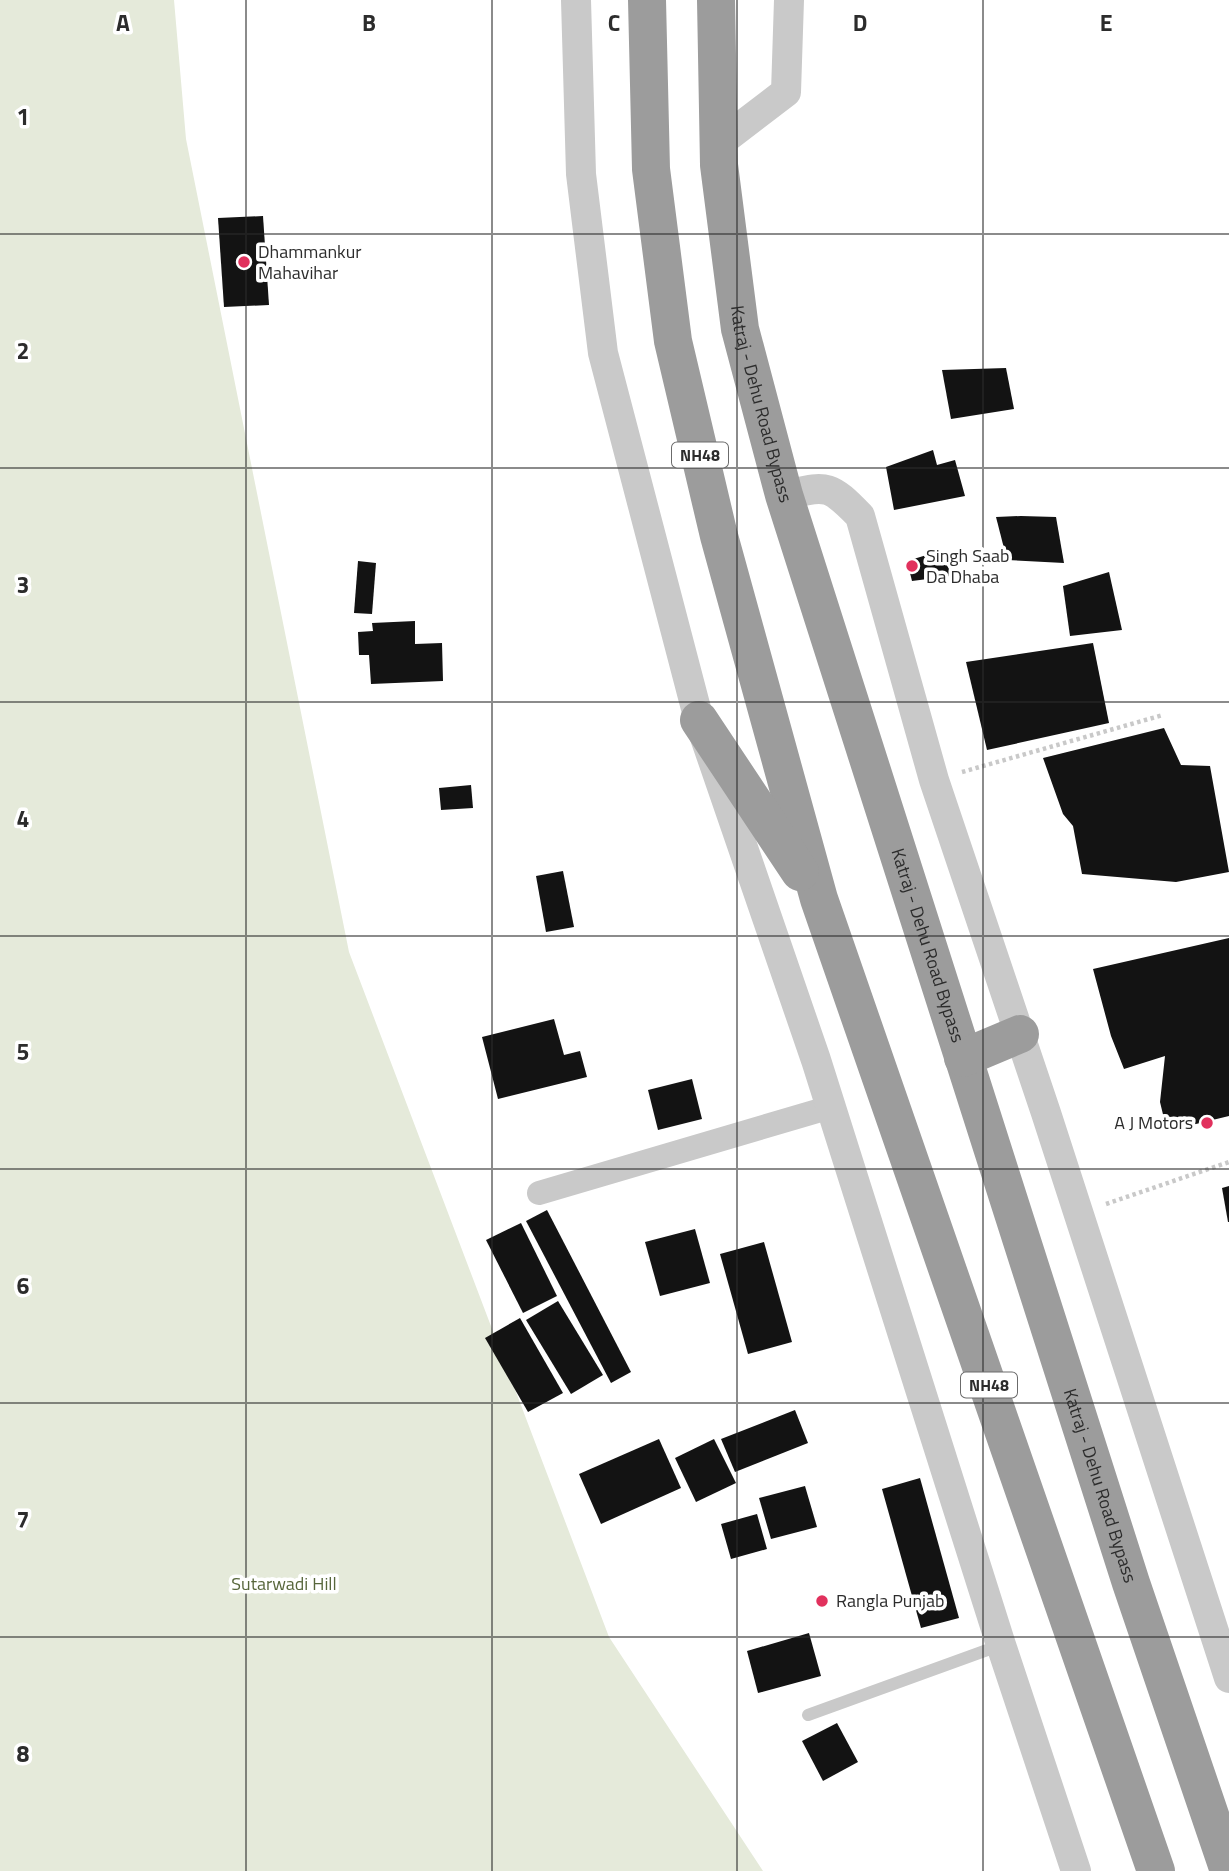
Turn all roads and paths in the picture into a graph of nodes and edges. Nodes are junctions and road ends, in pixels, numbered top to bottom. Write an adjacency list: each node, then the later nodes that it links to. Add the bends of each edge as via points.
1 (576, 0): 8 (street, via 581,174 603,353)
2 (647, 0): 10 (highway, NH48, via 651,169 673,341 719,536)
3 (716, 0): 5 (highway, Katraj - Dehu Road Bypass)
4 (789, 0): 5 (street, via 786,92)
5 (718, 144): 6 (highway, Katraj - Dehu Road Bypass, via 740,329)
6 (784, 495): 9 (street, via 823,487 839,495 860,516); 12 (highway, Katraj - Dehu Road Bypass)
7 (1163, 715): 9 (path)
8 (699, 720): 10 (highway); 13 (street)
9 (934, 780): 11 (street)
10 (819, 900): 21 (highway, NH48)
11 (1020, 1034): 12 (highway); 16 (street)
12 (963, 1058): 22 (highway, Katraj - Dehu Road Bypass)
13 (831, 1107): 15 (street); 17 (street)
14 (1229, 1162): 16 (path)
15 (539, 1193)
16 (1079, 1214): 18 (street)
17 (1001, 1645): 19 (lane); 20 (street)
18 (1229, 1678)
19 (808, 1715)
20 (1076, 1871)
21 (1156, 1871)
22 (1228, 1871)

